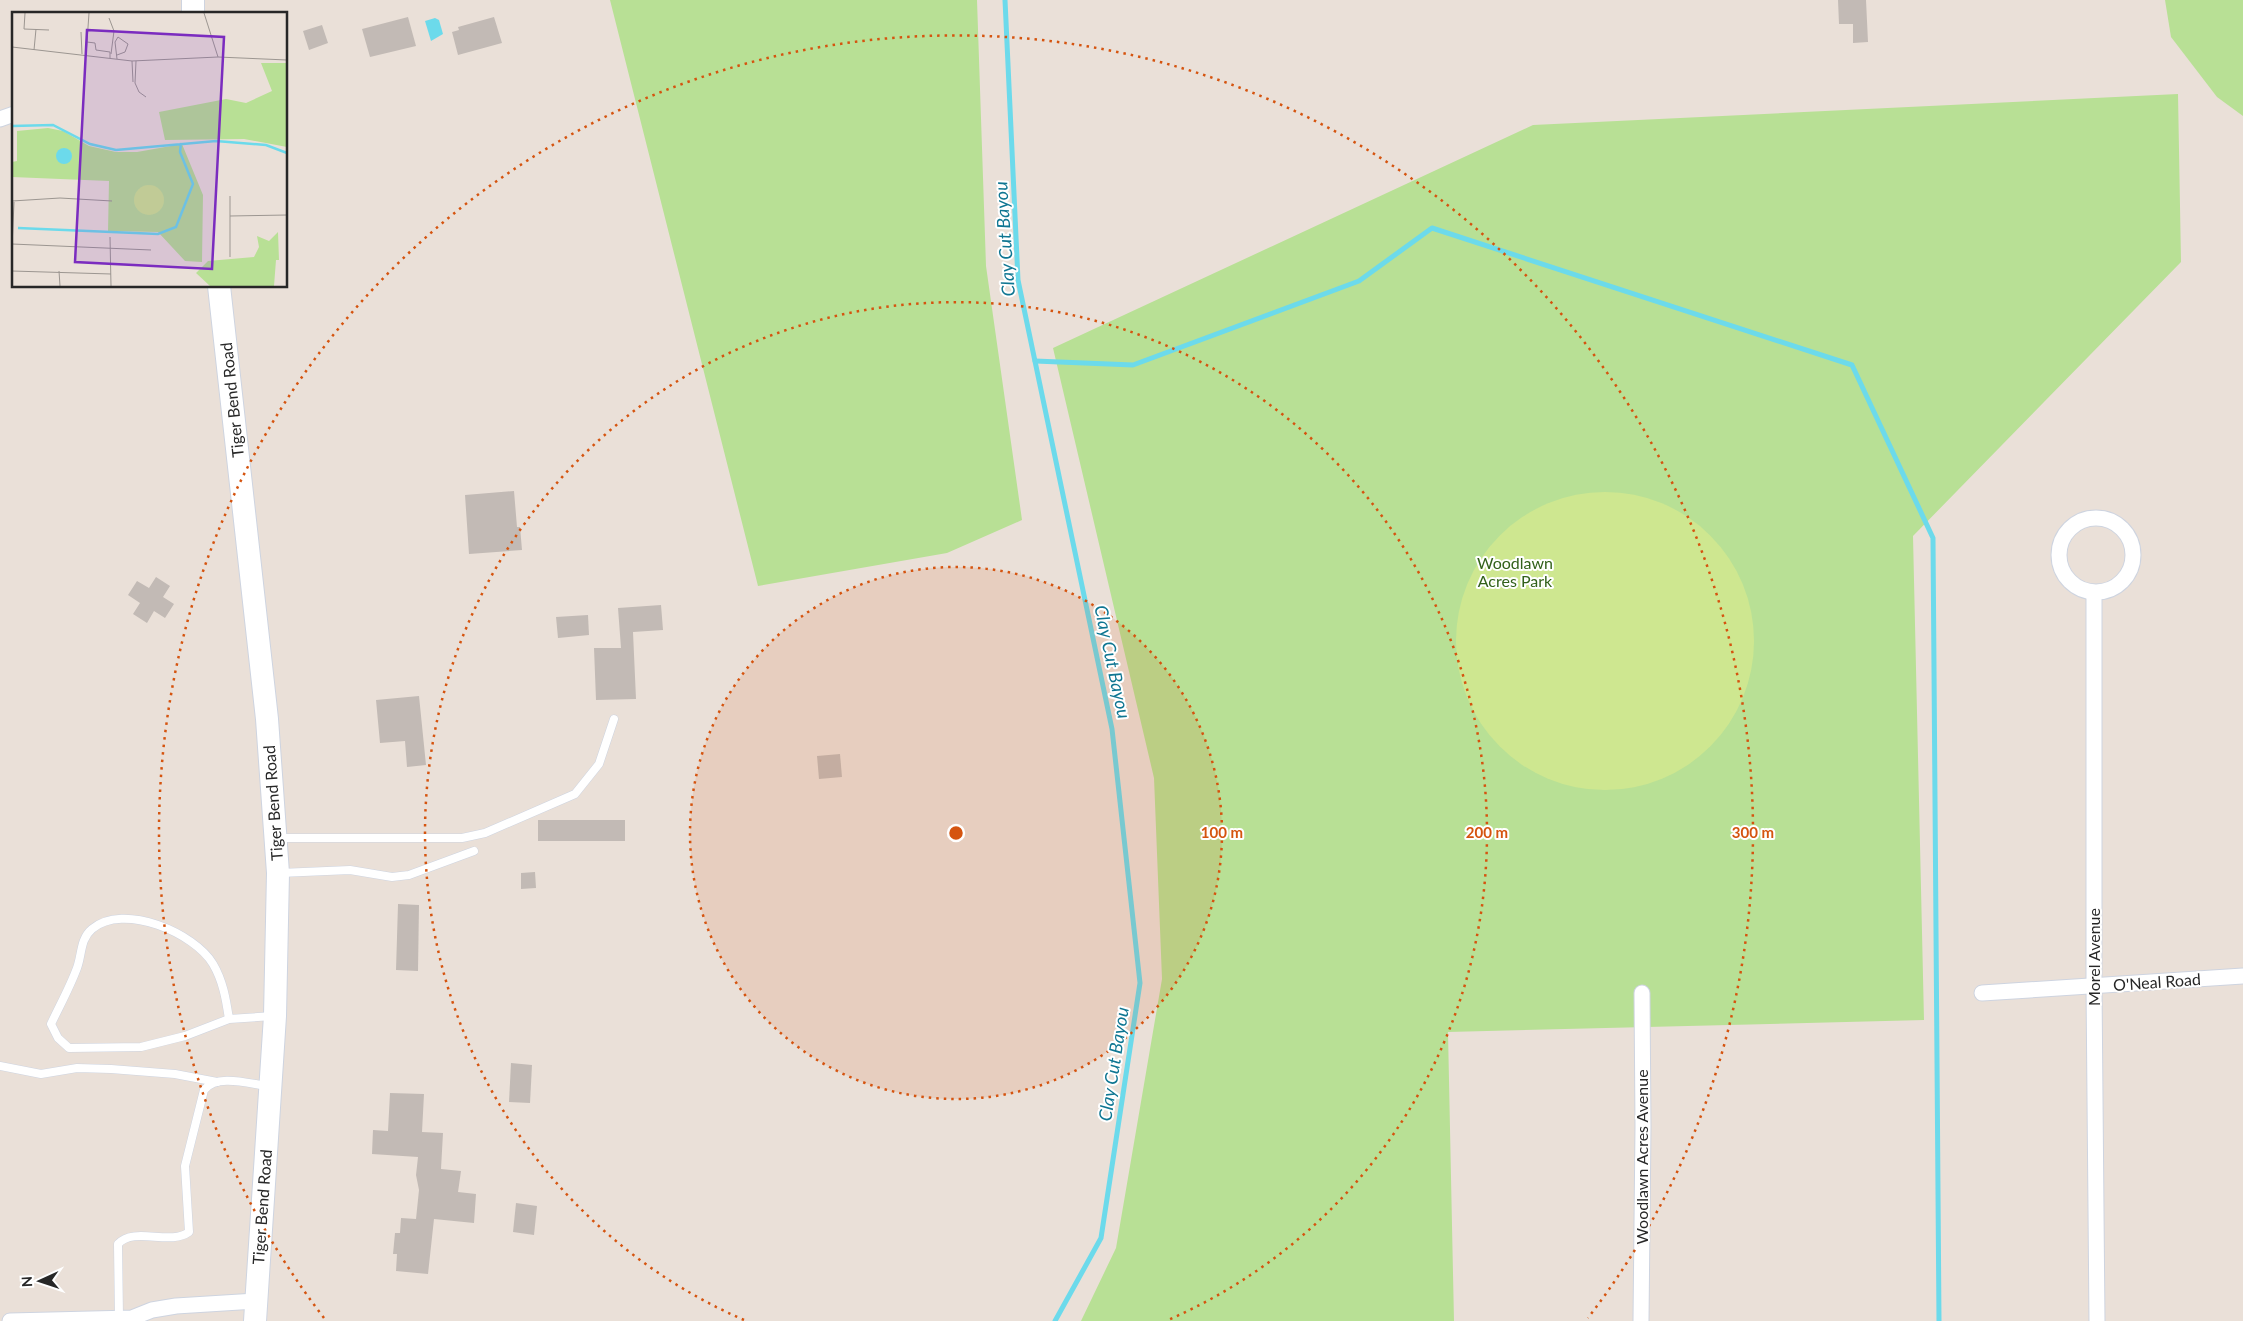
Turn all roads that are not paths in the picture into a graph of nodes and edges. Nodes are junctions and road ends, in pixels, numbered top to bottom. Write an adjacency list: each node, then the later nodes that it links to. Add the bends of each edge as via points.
1 (12, 115): 2 (street)
2 (0, 119)
3 (220, 288): 6 (main road, Tiger Bend Road)
4 (2094, 592): 4 (street, via 2072,584 2059,562 2059,550 2067,533 2081,521 2093,518 2110,522 2125,532 2132,555 2126,577 2112,588); 10 (street, Morel Avenue)
5 (614, 719): 6 (lane, via 599,764 575,794 485,833 462,838)
6 (277, 838): 8 (main road, Tiger Bend Road)
7 (474, 851): 8 (lane, via 409,875 392,877 350,870)
8 (278, 873): 13 (main road, Tiger Bend Road)
9 (2243, 976): 10 (street, O'Neal Road)
10 (2094, 986): 12 (street, O'Neal Road); 22 (street, Morel Avenue)
11 (1642, 993): 21 (street, Woodlawn Acres Avenue)
12 (1982, 993)
13 (275, 1016): 14 (lane); 17 (main road, Tiger Bend Road)
14 (229, 1018): 14 (lane, via 185,1036 141,1047 69,1048 58,1038 51,1024 78,966 83,940 92,928 114,920 144,920 174,931 194,944 212,962 223,983)
15 (0, 1066): 16 (lane, via 41,1074 77,1068 111,1069 175,1074)
16 (217, 1082): 17 (lane); 19 (lane, via 204,1090 186,1158 188,1232 178,1236 126,1238 118,1244)
17 (270, 1086): 18 (main road, Tiger Bend Road)
18 (255, 1311): 19 (street, via 176,1306 152,1310)
19 (130, 1319): 20 (street)
20 (10, 1321)
21 (1641, 1321)
22 (2097, 1321)

